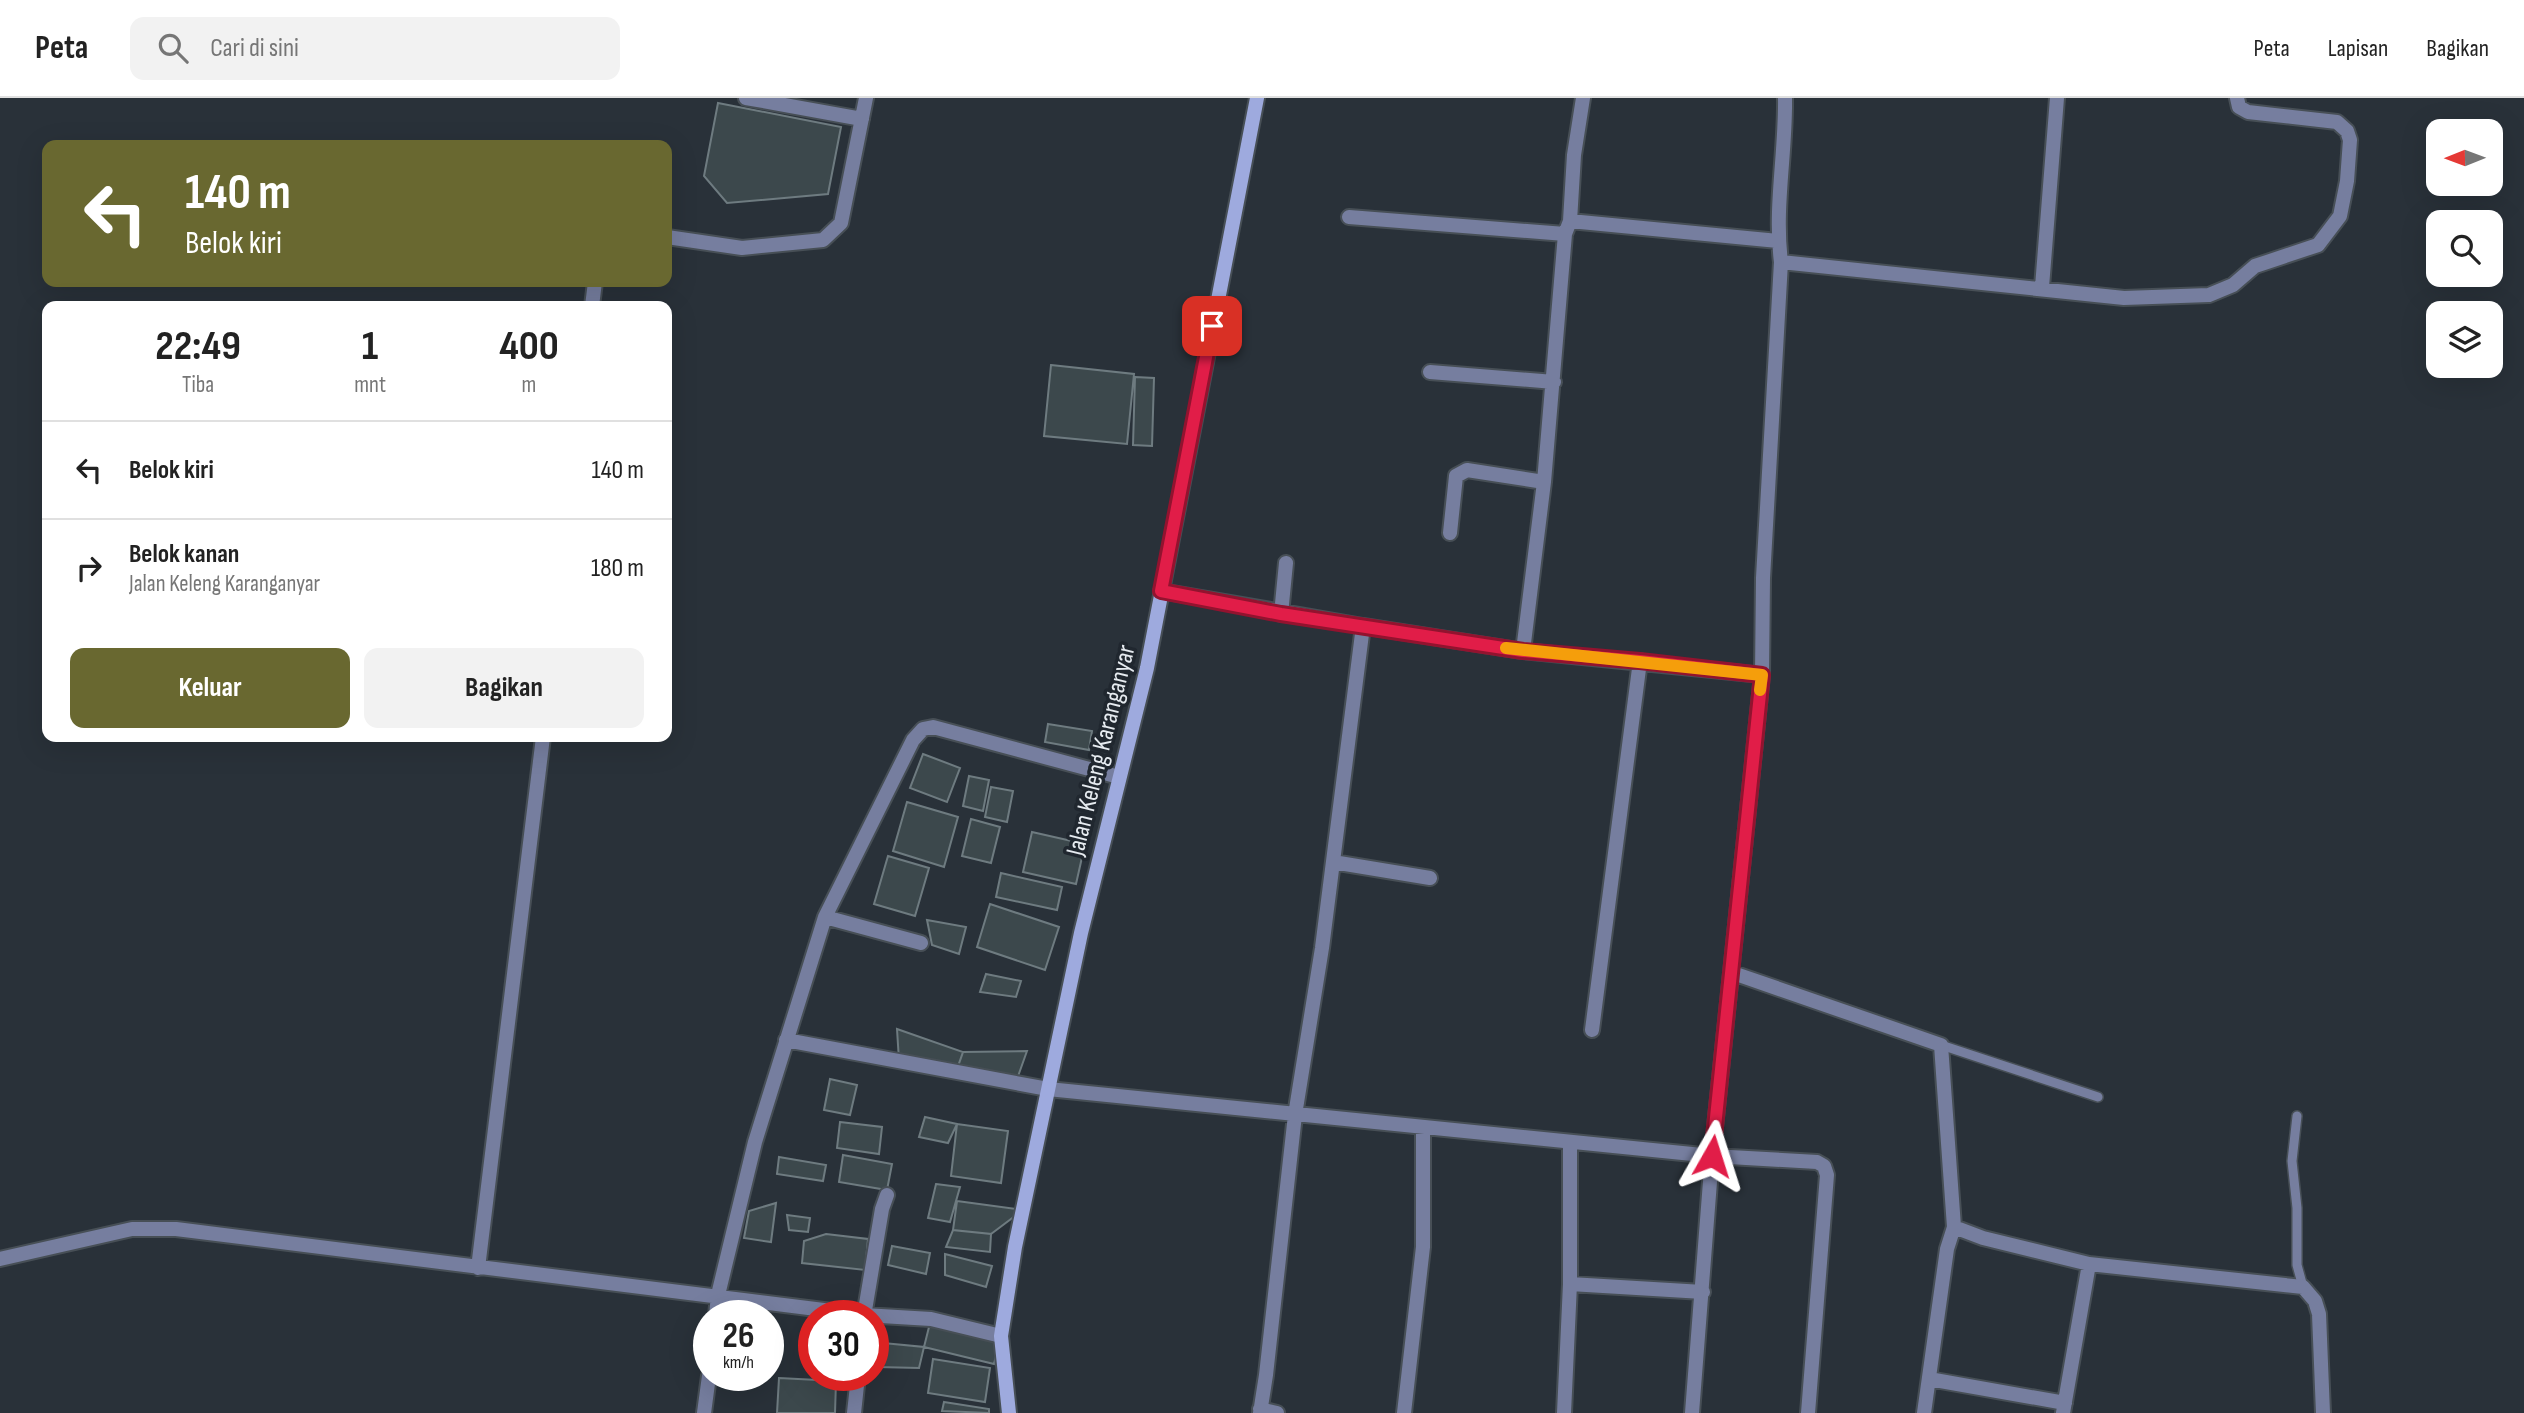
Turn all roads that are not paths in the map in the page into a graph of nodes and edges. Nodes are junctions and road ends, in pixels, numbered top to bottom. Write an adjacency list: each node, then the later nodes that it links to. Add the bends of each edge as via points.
1 (747, 98): 8 (street)
2 (866, 98): 8 (street)
3 (1256, 98): 20 (main road, Jalan Keleng Karanganyar)
4 (1583, 98): 10 (street)
5 (1784, 98): 12 (street)
6 (2057, 98): 14 (street)
7 (2237, 98): 14 (street, via 2239,107 2248,112 2337,122 2347,131 2347,181 2340,216 2318,245 2255,266 2233,285 2209,295 2124,298)
8 (862, 119): 11 (street, via 841,223 823,240 742,248)
9 (1349, 217): 10 (street)
10 (1568, 228): 12 (street); 16 (street)
11 (672, 238)
12 (1778, 241): 13 (street)
13 (1781, 261): 14 (street); 25 (street)
14 (2042, 287)
15 (1430, 372): 16 (street)
16 (1554, 382): 17 (street)
17 (1544, 482): 18 (street, via 1461,471 1456,476); 23 (street)
18 (1450, 533)
19 (1286, 563): 21 (street)
20 (1161, 591): 21 (street); 27 (main road, Jalan Keleng Karanganyar)
21 (1281, 614): 22 (street)
22 (1363, 626): 23 (street); 28 (street)
23 (1523, 651): 24 (street)
24 (1640, 661): 25 (street); 33 (street)
25 (1762, 675): 32 (street)
26 (542, 742): 47 (street)
27 (1119, 777): 30 (street, via 933,727 923,729); 36 (main road, Jalan Keleng Karanganyar)
28 (1333, 862): 29 (street); 38 (street)
29 (1430, 878)
30 (825, 917): 31 (street); 34 (street)
31 (921, 943)
32 (1732, 973): 35 (street); 42 (street)
33 (1592, 1030)
34 (786, 1040): 36 (street); 51 (street, via 755,1142)
35 (1941, 1045): 37 (lane); 44 (street)
36 (1048, 1088): 38 (street); 56 (main road, Jalan Keleng Karanganyar)
37 (2098, 1097)
38 (1296, 1115): 40 (street); 61 (street)
39 (2297, 1116): 49 (lane, via 2292,1161 2297,1265)
40 (1423, 1127): 41 (street); 66 (street, via 1423,1247)
41 (1570, 1143): 42 (street); 48 (street)
42 (1712, 1156): 50 (street); 69 (street, via 1824,1166)
43 (887, 1195): 53 (street)
44 (1954, 1227): 46 (street); 57 (street)
45 (0, 1259): 47 (street, via 132,1229 176,1229)
46 (2089, 1264): 49 (street); 60 (street)
47 (478, 1268): 51 (street)
48 (1570, 1284): 50 (street); 67 (street)
49 (2303, 1287): 71 (street, via 2319,1314)
50 (1703, 1292): 68 (street)
51 (718, 1295): 52 (street); 54 (street)
52 (718, 1300)
53 (867, 1300)
54 (798, 1306)
55 (889, 1316): 56 (street, via 931,1319)
56 (1001, 1336): 64 (main road, Jalan Keleng Karanganyar)
57 (1929, 1379): 60 (street); 70 (street)
58 (707, 1391): 62 (street)
59 (856, 1391): 63 (street)
60 (2064, 1408)
61 (1260, 1411): 65 (street)
62 (704, 1413)
63 (854, 1413)
64 (1009, 1413)
65 (1277, 1413)
66 (1404, 1413)
67 (1564, 1413)
68 (1692, 1413)
69 (1808, 1413)
70 (1924, 1413)
71 (2323, 1413)

